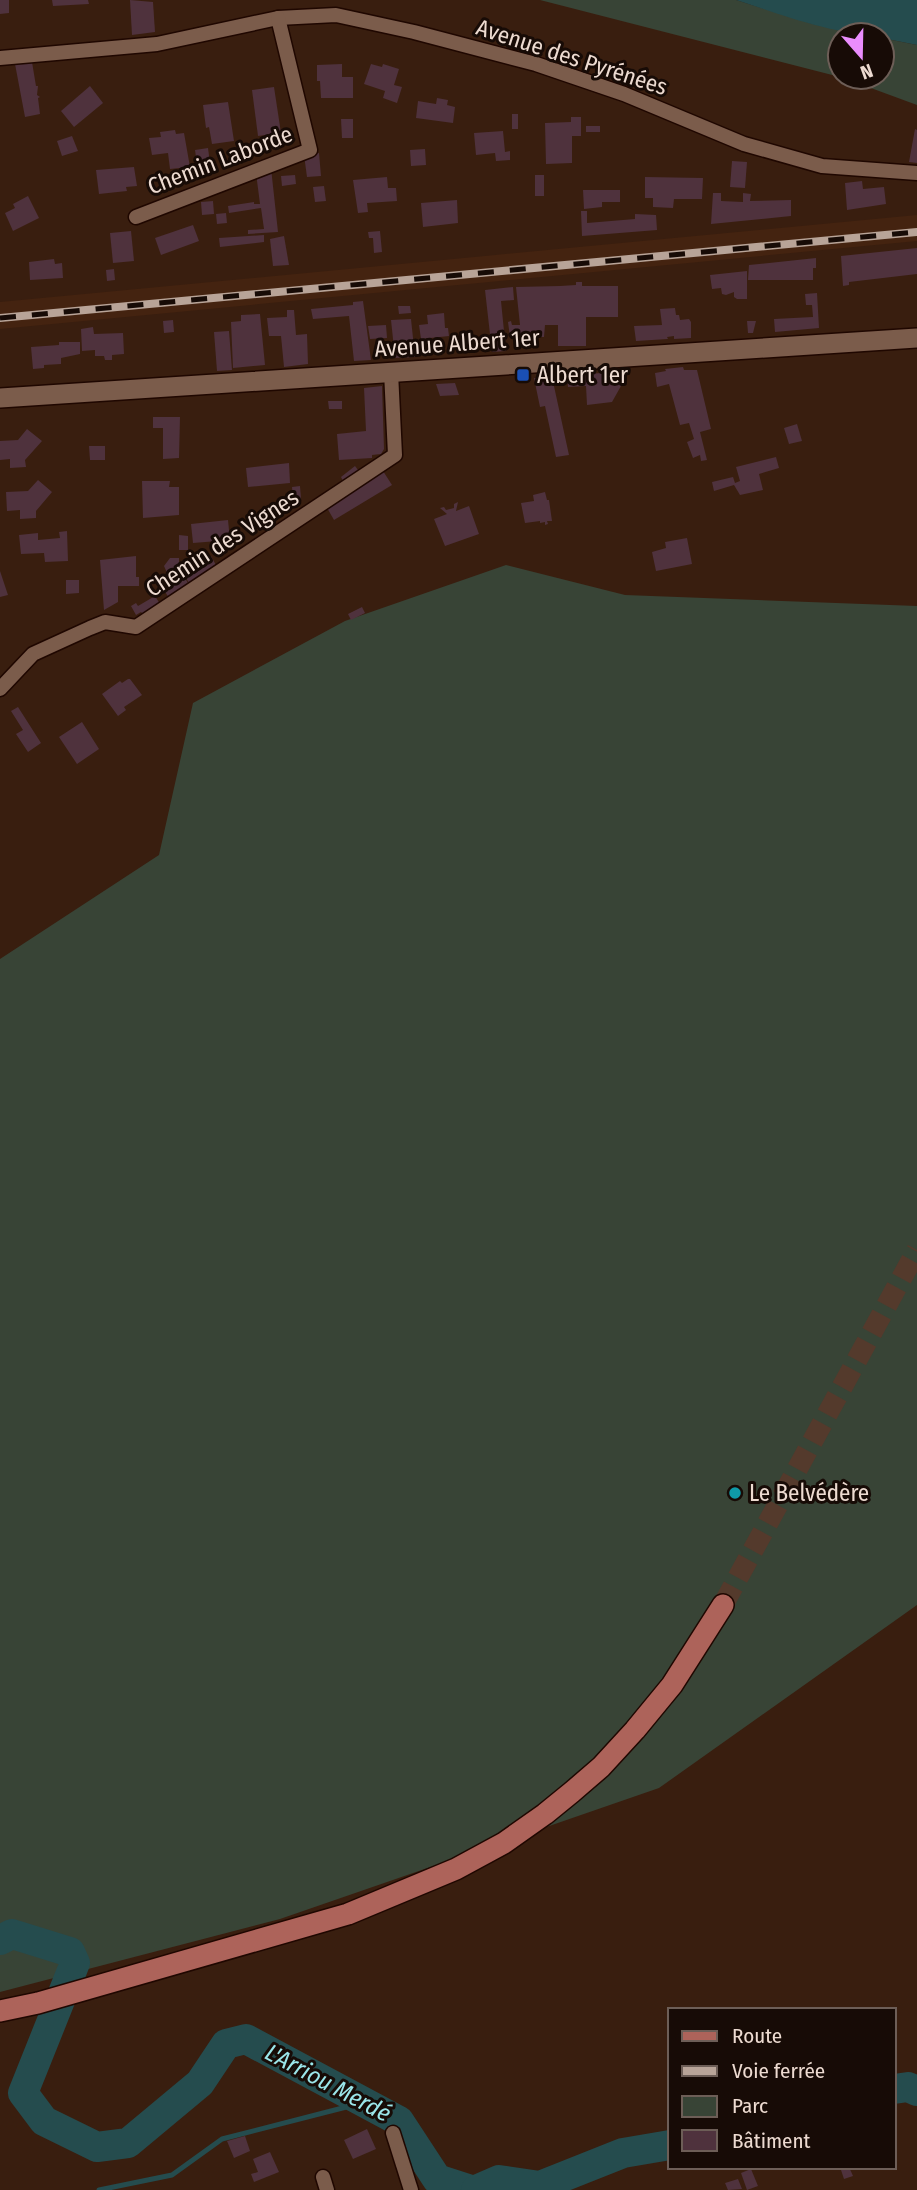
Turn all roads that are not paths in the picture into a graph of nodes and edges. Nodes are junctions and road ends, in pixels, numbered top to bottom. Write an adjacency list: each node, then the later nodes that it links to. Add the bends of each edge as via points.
1 (278, 18): 2 (street, Avenue des Pyrénées, via 157,44); 3 (street, Avenue des Pyrénées, via 336,15 414,32 536,64 770,152 821,166); 4 (street, Chemin Laborde, via 310,150)
2 (0, 58)
3 (917, 173)
4 (136, 217)
5 (917, 338): 6 (main road, Avenue Albert 1er)
6 (391, 372): 7 (main road, Avenue Albert 1er); 8 (street, Chemin des Vignes, via 395,455 136,626 105,622 33,654)
7 (0, 398)
8 (0, 689)
9 (723, 1605): 10 (main road, via 672,1685 635,1730 572,1792 504,1843 348,1914)
10 (0, 2011)
11 (393, 2133): 12 (street)
12 (411, 2190)

